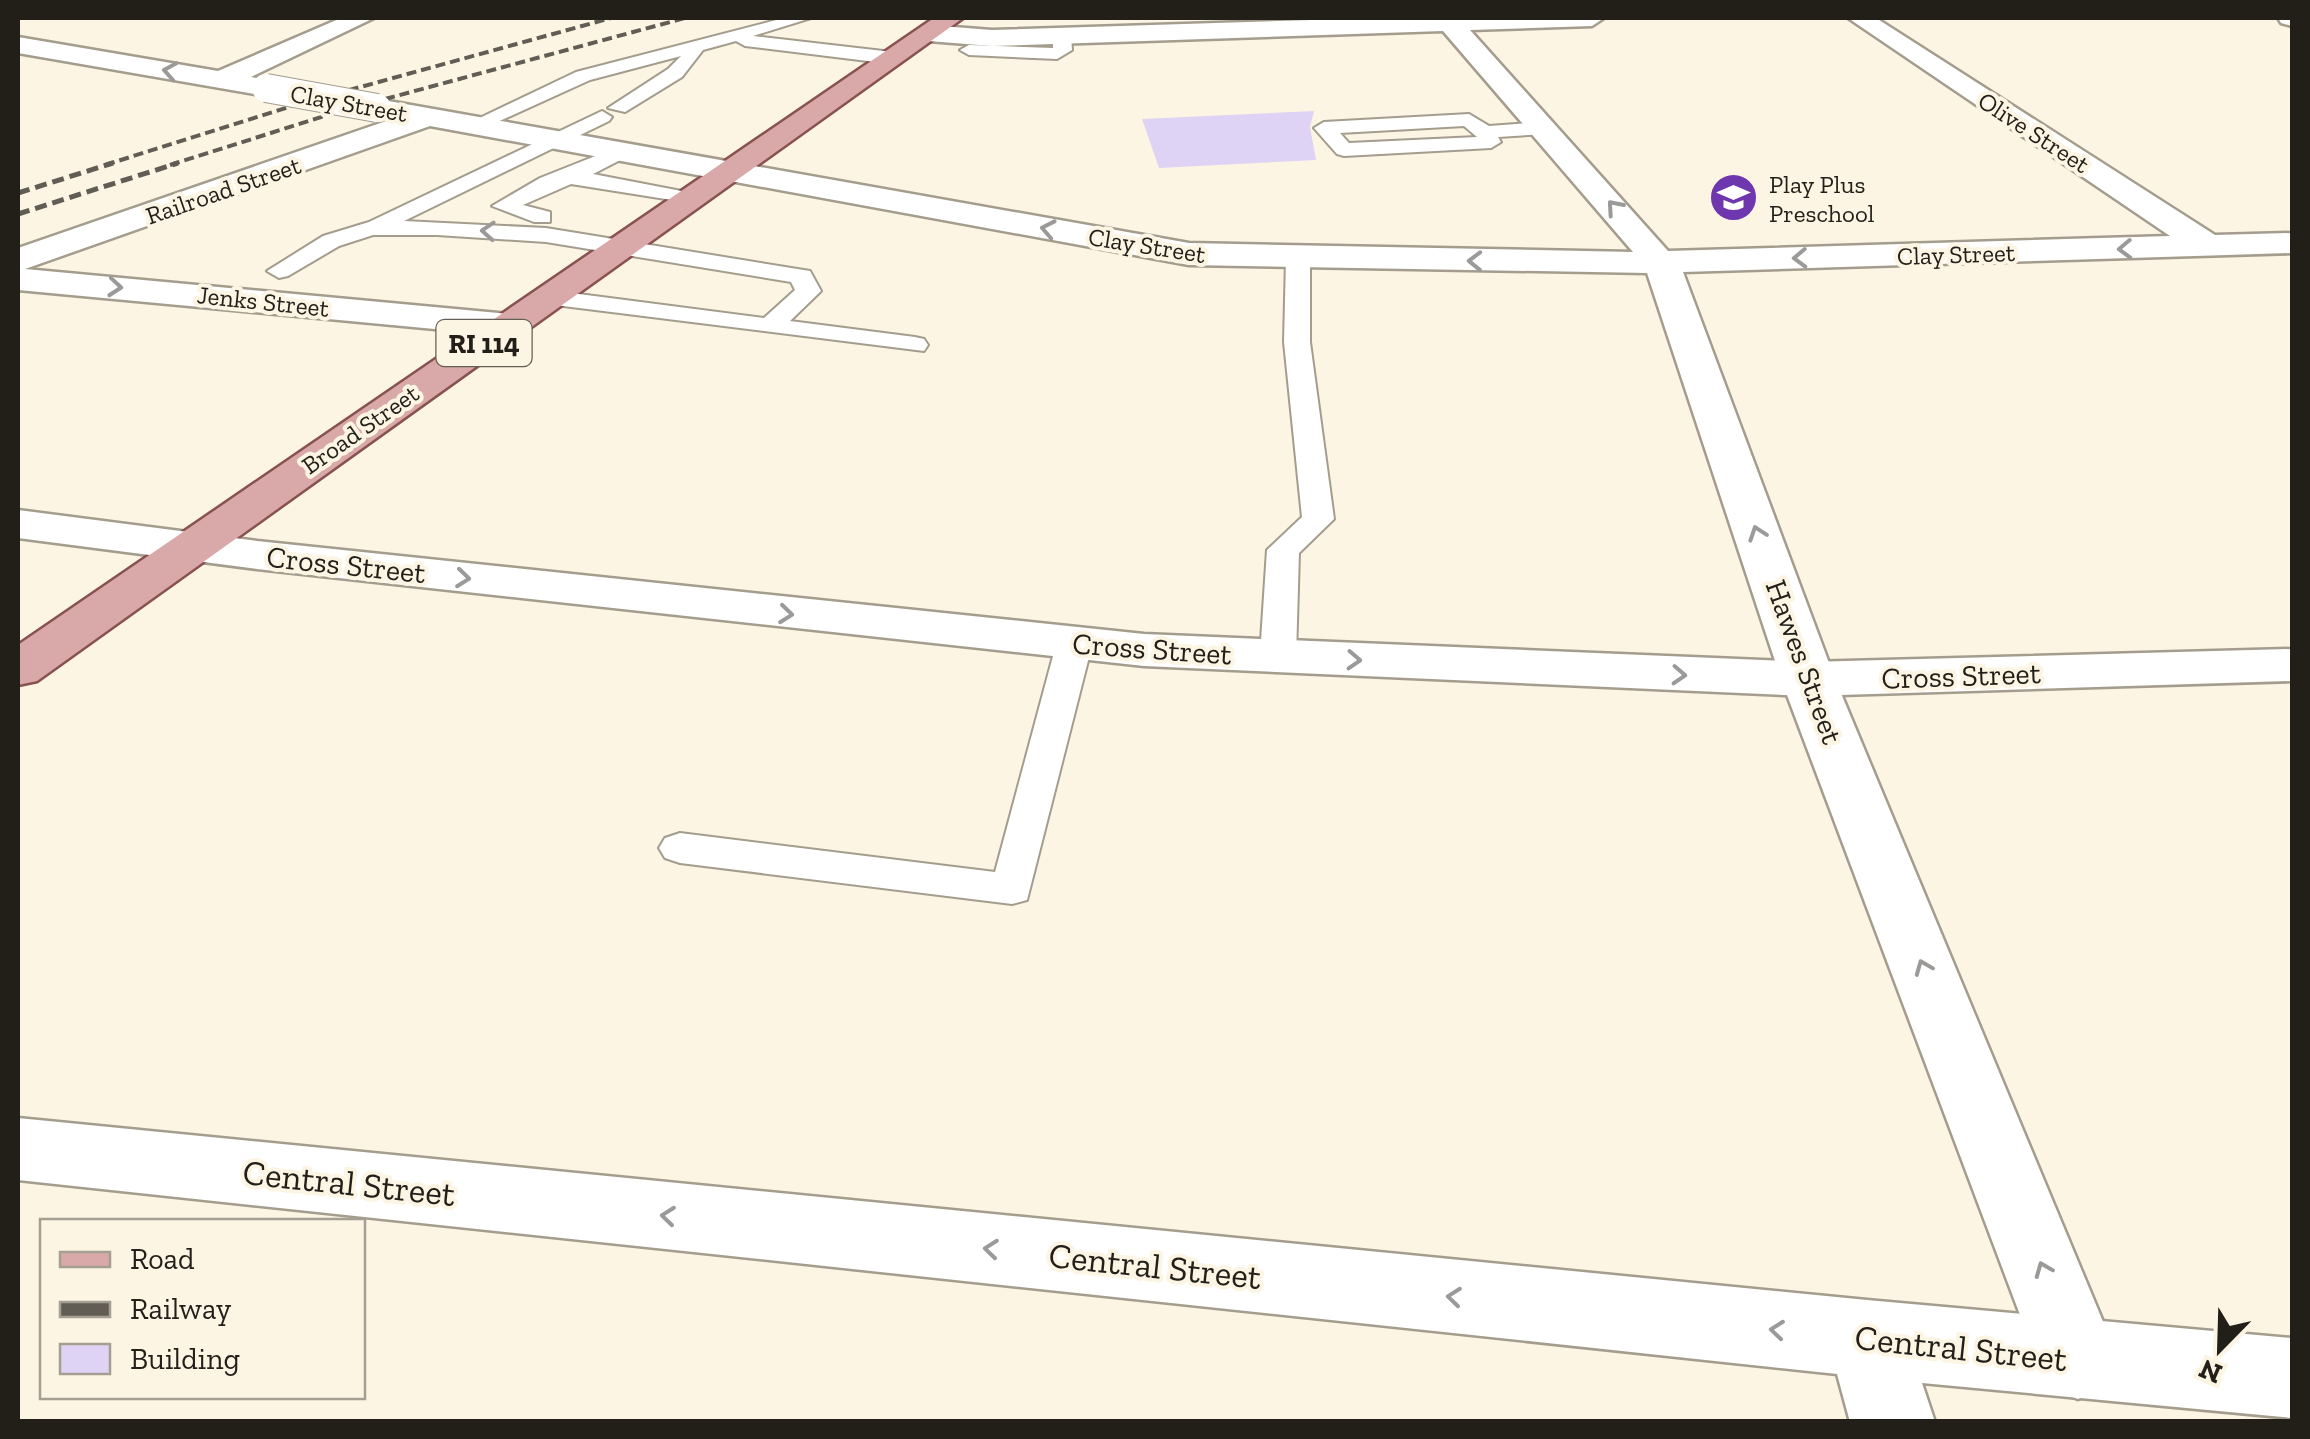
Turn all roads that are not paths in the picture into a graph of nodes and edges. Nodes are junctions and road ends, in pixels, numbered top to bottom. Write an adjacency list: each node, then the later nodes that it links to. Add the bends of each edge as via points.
1 (360, 18): 12 (street)
2 (802, 18): 7 (lane)
3 (1592, 18): 5 (street)
4 (1860, 18): 26 (street, Olive Street)
5 (1448, 20): 8 (street); 16 (street, Hawes Street)
6 (949, 34): 8 (street); 8 (lane, via 1057,54); 11 (main road, Broad Street / RI 114)
7 (733, 36): 10 (lane); 11 (lane)
8 (1062, 36)
9 (18, 44): 12 (street, Clay Street, one-way to 9)
10 (700, 45): 13 (lane); 15 (lane, via 567,82)
11 (892, 58): 20 (main road, Broad Street / RI 114)
12 (221, 80): 14 (street, Clay Street, bridge)
13 (651, 88): 18 (lane); 18 (lane, via 605,102)
14 (428, 116): 15 (street, Clay Street); 29 (street, Railroad Street)
15 (474, 125): 18 (street, Clay Street)
16 (1544, 128): 17 (lane); 30 (street, Hawes Street, one-way to 16)
17 (1484, 132): 17 (lane, via 1469,120 1324,128 1344,150 1491,142)
18 (562, 134): 19 (street, Clay Street); 24 (lane)
19 (623, 151): 20 (street, Clay Street); 21 (lane)
20 (732, 170): 22 (main road, Broad Street / RI 114); 28 (street, Clay Street, one-way to 20, via 1162,250)
21 (571, 178): 22 (lane); 23 (lane, via 503,206)
22 (689, 200): 27 (main road, Broad Street / RI 114)
23 (542, 217)
24 (371, 228): 27 (lane, one-way to 24, via 546,235); 32 (lane, via 330,241)
25 (2292, 243): 26 (street, Clay Street)
26 (2208, 246): 30 (street, Clay Street, one-way to 30)
27 (619, 248): 33 (main road, Broad Street / RI 114); 35 (lane, via 801,276 808,290)
28 (1298, 258): 30 (street, Clay Street, one-way to 28); 40 (lane, via 1297,342 1318,518 1282,550)
29 (18, 260)
30 (1660, 262): 43 (street, Hawes Street, one-way to 30)
31 (18, 278): 32 (street, Jenks Street, one-way to 32)
32 (263, 285): 34 (street, Jenks Street)
33 (548, 298): 34 (main road, Broad Street / RI 114); 35 (lane)
34 (509, 326): 38 (main road, Broad Street / RI 114)
35 (770, 326): 36 (lane)
36 (915, 345)
37 (18, 524): 38 (street, Cross Street)
38 (193, 546): 39 (street, Cross Street, one-way to 39); 42 (main road, Broad Street / RI 114)
39 (1074, 645): 40 (street, Cross Street); 44 (lane, via 1012,889)
40 (1278, 656): 43 (street, Cross Street, one-way to 43)
41 (2292, 664): 43 (street, Cross Street)
42 (18, 669)
43 (1808, 679): 47 (street, Hawes Street, one-way to 43)
44 (680, 848)
45 (18, 1149): 46 (street, Central Street, one-way to 45)
46 (1867, 1339): 47 (street, Central Street); 49 (street)
47 (2078, 1360): 48 (street, Central Street)
48 (2292, 1378)
49 (1893, 1422)

